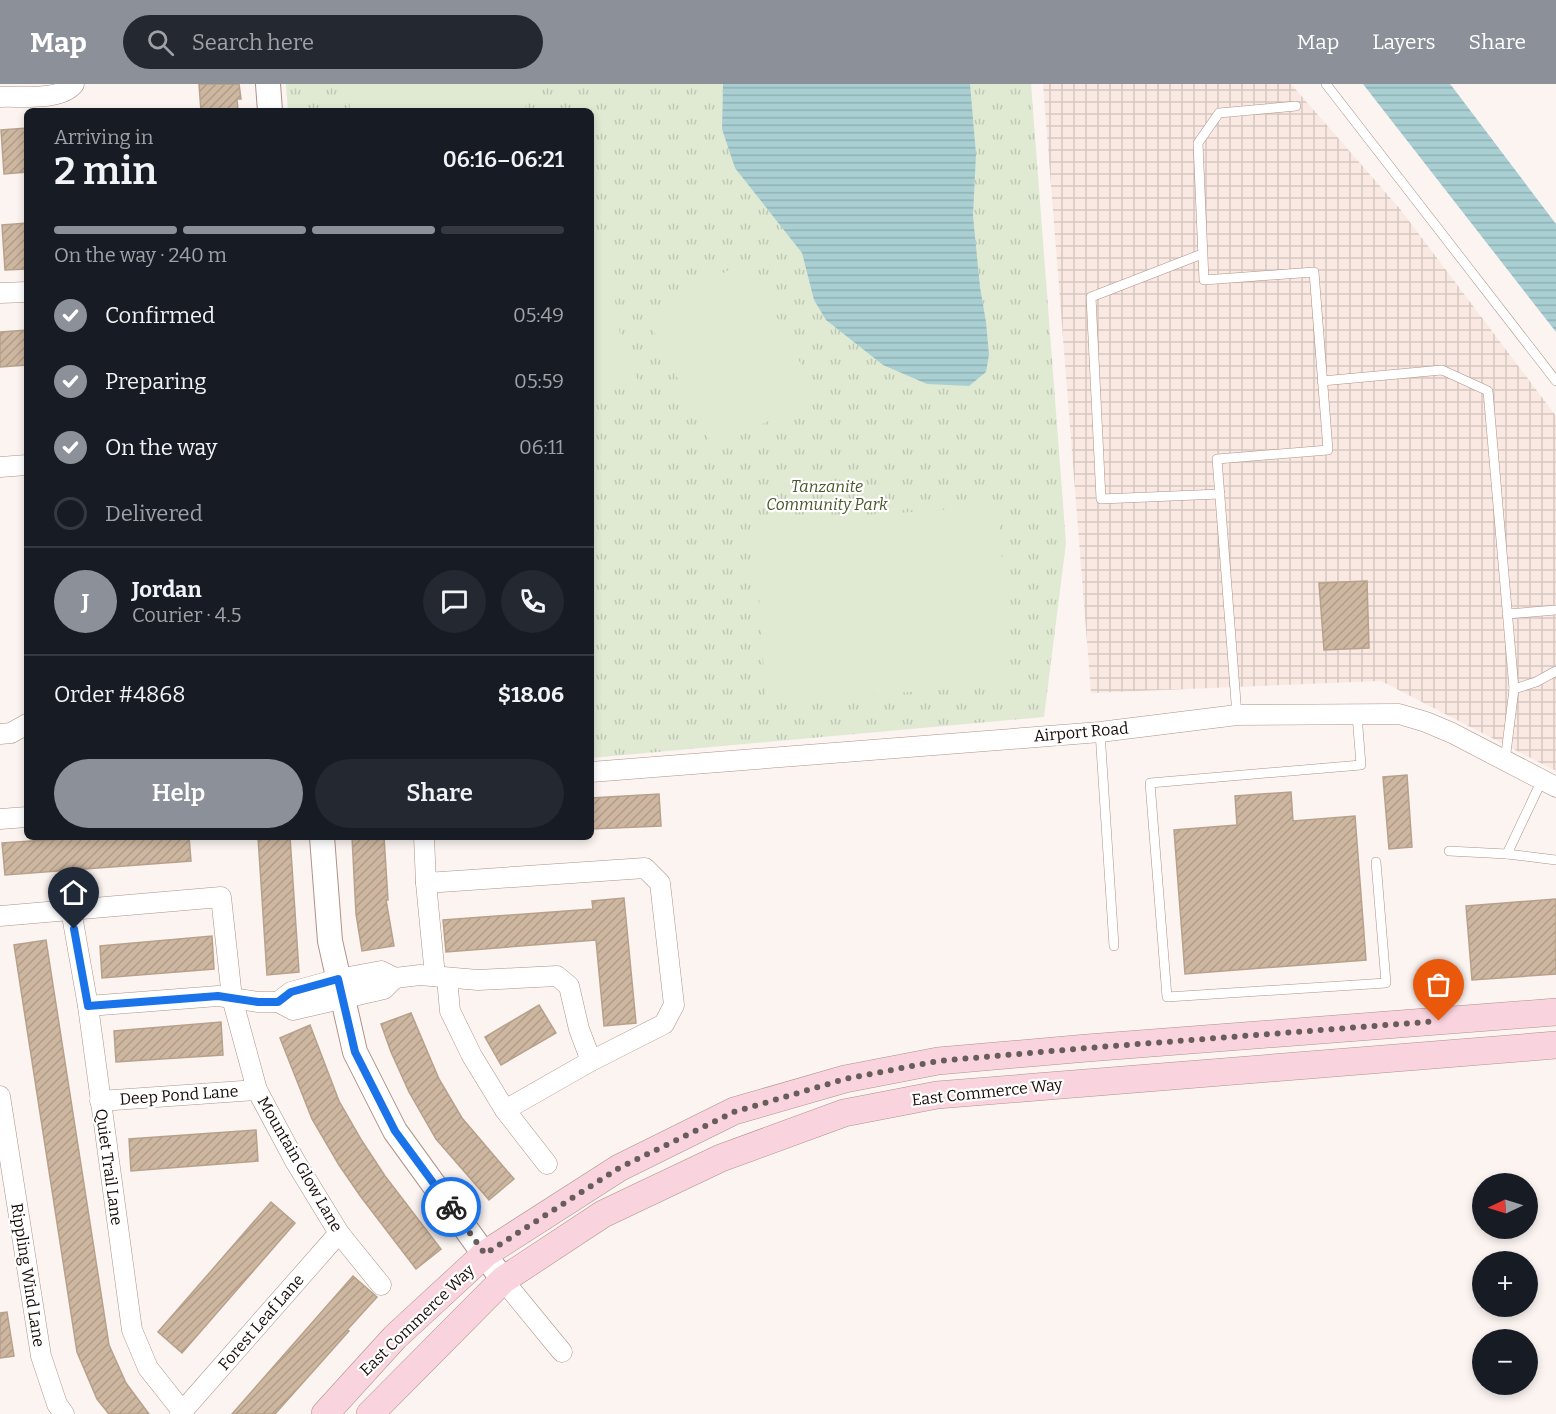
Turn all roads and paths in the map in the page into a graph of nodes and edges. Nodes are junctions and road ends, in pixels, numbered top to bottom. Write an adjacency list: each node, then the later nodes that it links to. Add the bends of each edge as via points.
1 (74, 84): 4 (street, via 60,94)
2 (268, 84): 6 (street)
3 (1326, 84): 11 (lane)
4 (0, 98)
5 (1296, 105): 7 (lane, via 1219,113 1198,143)
6 (270, 108)
7 (1202, 254): 10 (lane, via 1203,280 1314,272); 14 (lane, via 1091,297 1101,499)
8 (24, 292): 9 (street)
9 (0, 293)
10 (1322, 381): 14 (lane, via 1328,450 1217,459); 16 (lane, via 1442,370 1488,391)
11 (1556, 381)
12 (24, 465): 13 (street)
13 (0, 467)
14 (1220, 494): 19 (lane)
15 (1556, 610): 16 (lane)
16 (1508, 614): 18 (lane)
17 (1556, 671): 18 (lane)
18 (1514, 688): 24 (lane)
19 (1238, 715): 20 (street, Airport Road); 22 (street, Airport Road)
20 (1357, 715): 24 (street, Airport Road, via 1399,714 1426,722); 34 (lane, via 1361,765 1150,783 1167,998 1386,983)
21 (24, 726): 23 (street)
22 (1100, 732): 25 (street, Airport Road); 38 (lane)
23 (0, 734)
24 (1505, 760): 26 (street, Airport Road)
25 (594, 771)
26 (1549, 784): 32 (lane)
27 (24, 817): 28 (street)
28 (0, 819)
29 (322, 840): 40 (street, via 330,941)
30 (424, 840): 35 (street)
31 (1449, 850): 32 (lane)
32 (1507, 854): 33 (lane)
33 (1556, 860)
34 (1376, 862)
35 (426, 883): 39 (street); 45 (street, via 645,868 660,883 674,1005 664,1024)
36 (71, 910): 37 (street); 41 (street, Mountain Glow Lane, via 221,897); 42 (street, Quiet Trail Lane)
37 (0, 916)
38 (1114, 946)
39 (441, 977): 40 (street, via 395,978 381,972); 45 (street, via 478,980 557,976 569,986); 49 (street, via 450,1011)
40 (340, 989): 41 (street, via 291,992 278,1002); 52 (street, via 355,1052 395,1131)
41 (232, 998): 42 (street); 46 (street, Mountain Glow Lane)
42 (88, 1006): 48 (street, Quiet Trail Lane)
43 (1556, 1012): 52 (main road, East Commerce Way, via 938,1061 845,1079 734,1112 619,1168)
44 (1556, 1045): 53 (main road, East Commerce Way, via 937,1095 844,1113 721,1158 603,1214)
45 (591, 1060): 49 (street)
46 (257, 1090): 48 (street, Deep Pond Lane); 51 (street, Mountain Glow Lane)
47 (0, 1096): 57 (street, Rippling Wind Lane, via 41,1356)
48 (100, 1101): 56 (street, Quiet Trail Lane, via 132,1330 148,1368)
49 (504, 1110): 50 (street)
50 (547, 1164)
51 (339, 1233): 54 (street, Mountain Glow Lane); 56 (street, Forest Leaf Lane)
52 (485, 1254): 53 (street); 58 (main road, East Commerce Way, via 395,1337)
53 (503, 1280): 55 (street); 59 (main road, East Commerce Way)
54 (381, 1285)
55 (562, 1352)
56 (181, 1412)
57 (64, 1414)
58 (325, 1414)
59 (370, 1414)

